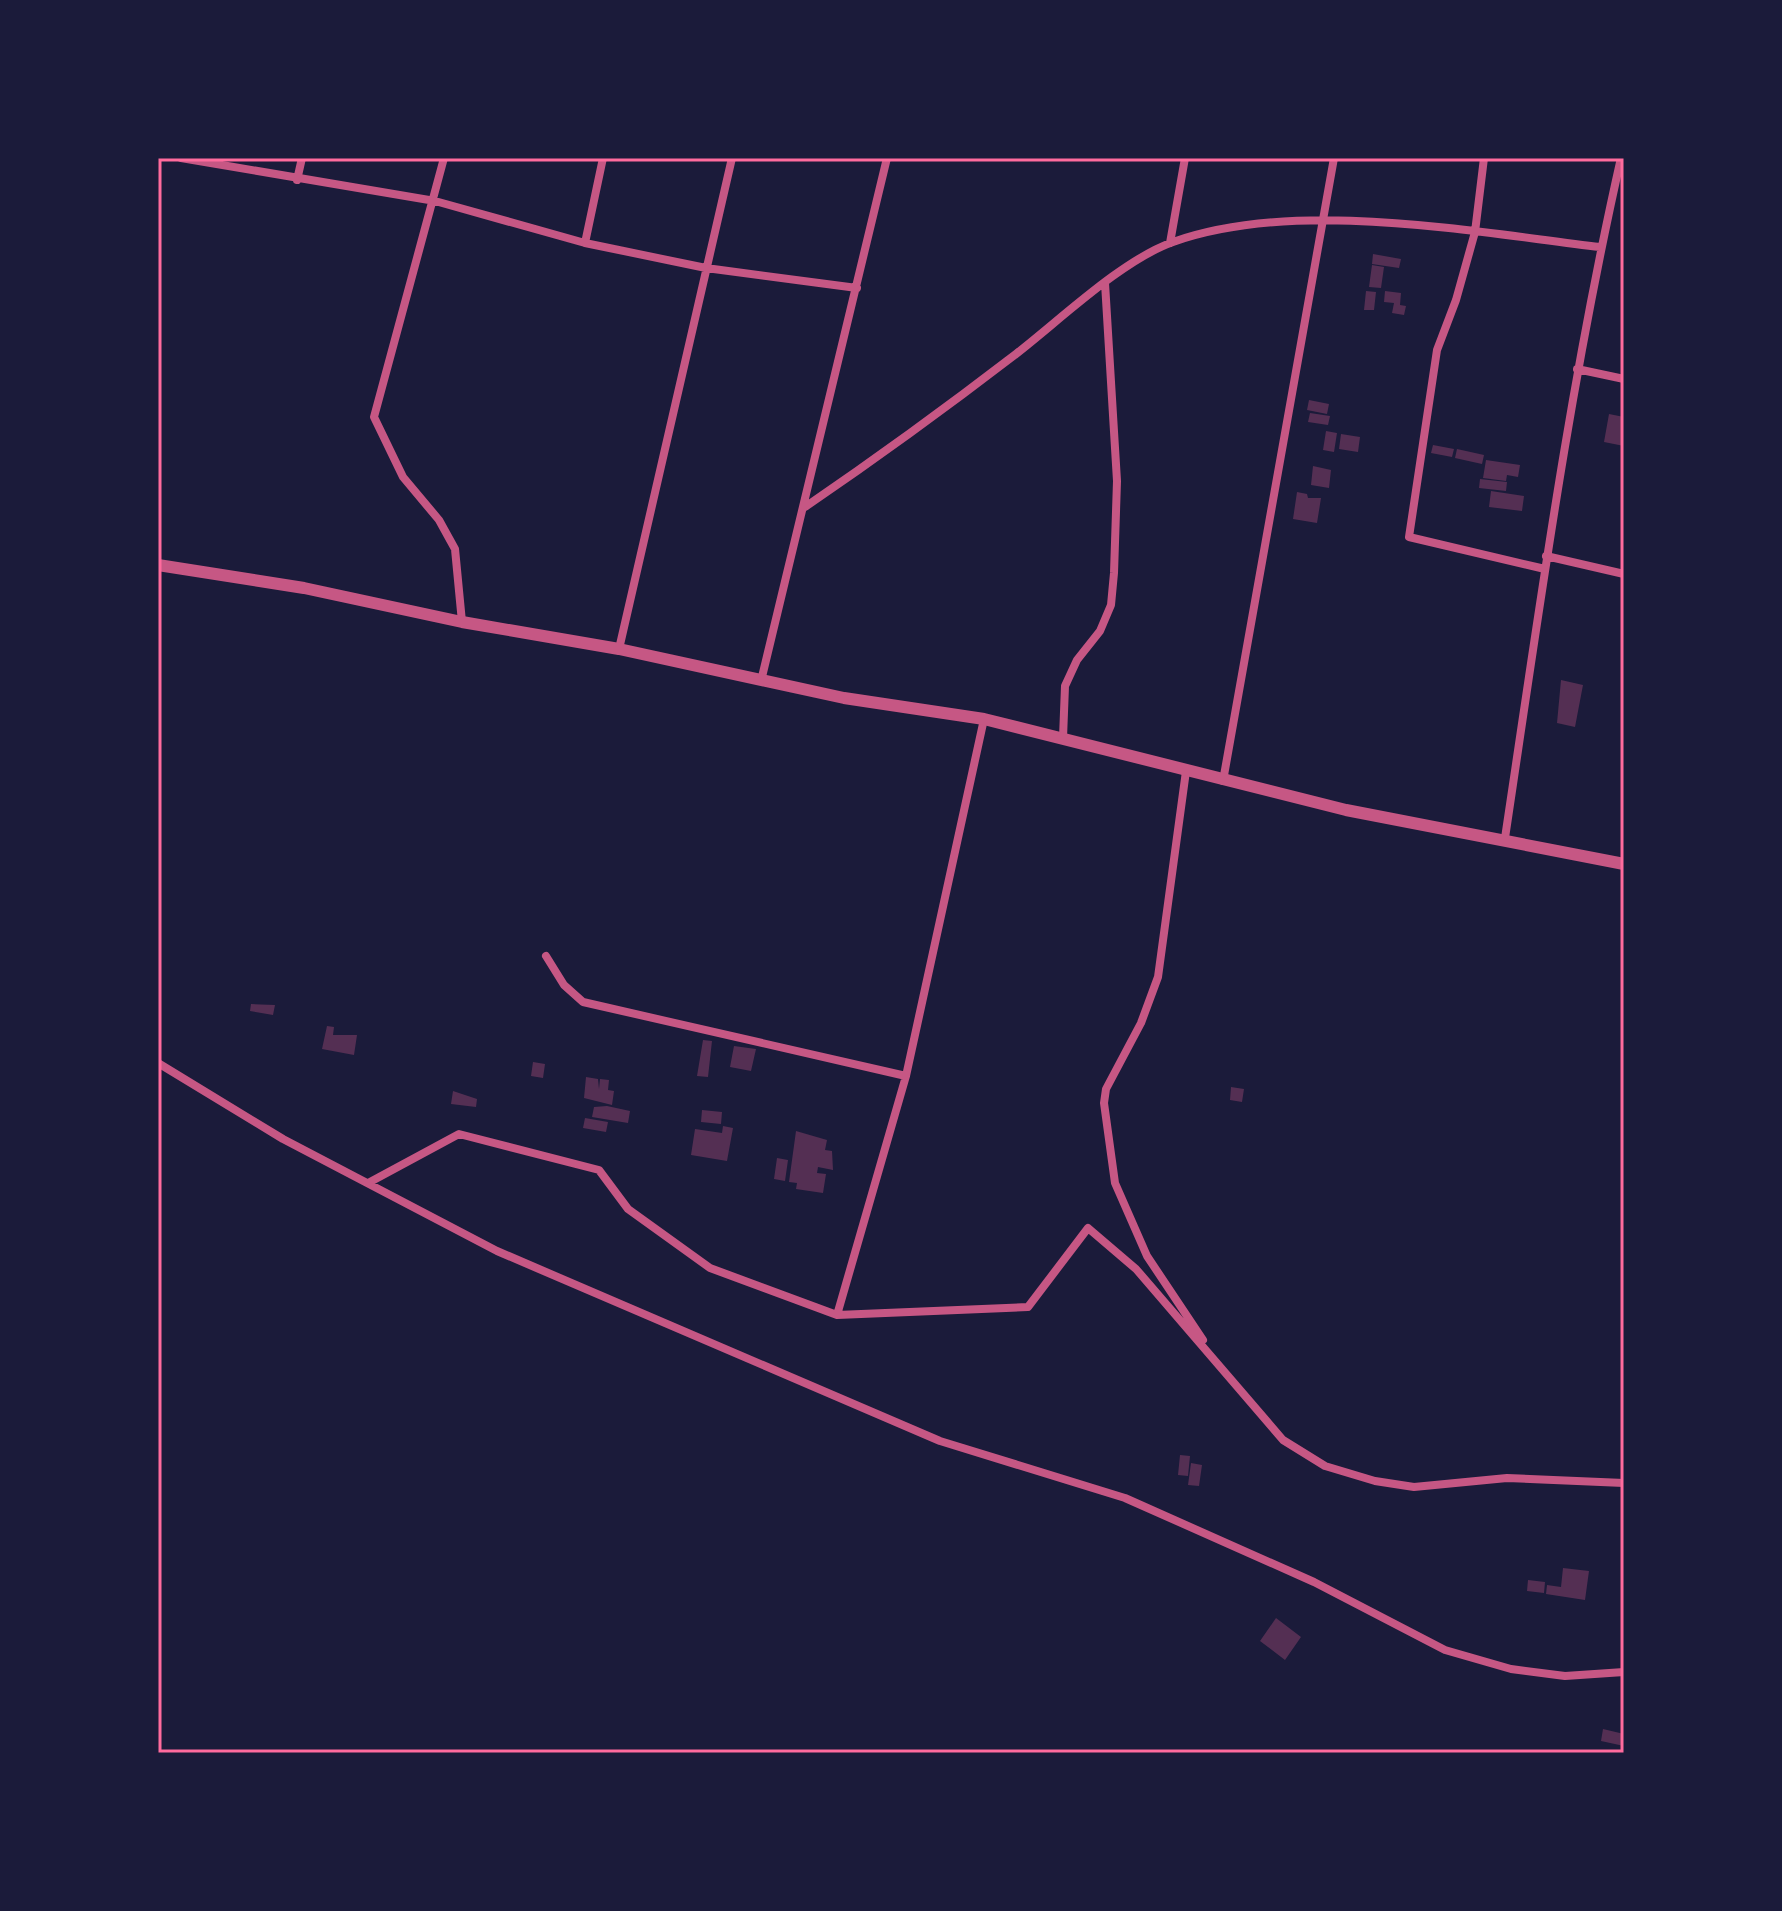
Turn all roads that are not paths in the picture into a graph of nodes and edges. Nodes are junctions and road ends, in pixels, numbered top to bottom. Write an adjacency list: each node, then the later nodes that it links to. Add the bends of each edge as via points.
1 (181, 158): 11 (street)
2 (302, 158): 11 (street)
3 (444, 158): 12 (street)
4 (603, 158): 15 (street)
5 (732, 158): 18 (street)
6 (887, 158): 20 (street)
7 (1185, 158): 16 (street)
8 (1334, 158): 13 (street)
9 (1484, 158): 14 (street)
10 (1621, 158): 17 (street)
11 (297, 180): 12 (street)
12 (435, 201): 15 (street); 28 (street, via 374,417 403,477 439,520 455,549)
13 (1320, 221): 14 (street); 16 (street, via 1212,231); 34 (street)
14 (1475, 232): 17 (street); 26 (street, via 1437,350 1409,537)
15 (585, 243): 18 (street)
16 (1170, 243): 19 (street)
17 (1600, 247): 21 (street)
18 (706, 268): 20 (street); 29 (street)
19 (1105, 283): 23 (street, via 913,432); 32 (street, via 1117,481 1114,573 1111,605 1100,631 1065,686)
20 (857, 288): 23 (street)
21 (1577, 369): 22 (street); 24 (street)
22 (1624, 379)
23 (805, 507): 30 (street)
24 (1546, 556): 26 (street); 27 (street)
25 (158, 565): 28 (street, via 304,588)
26 (1545, 569): 35 (street)
27 (1624, 574)
28 (462, 622): 29 (street)
29 (619, 649): 30 (street)
30 (761, 681): 31 (street)
31 (984, 719): 32 (street); 39 (street)
32 (1063, 738): 33 (street)
33 (1186, 771): 34 (street); 42 (street, via 1158,977 1104,1103 1115,1183 1147,1256)
34 (1223, 781): 35 (street, via 1346,810)
35 (1505, 838): 36 (street)
36 (1624, 864)
37 (546, 956): 39 (street, via 564,985 583,1002)
38 (158, 1063): 40 (street, via 283,1139)
39 (906, 1076): 41 (street)
40 (370, 1182): 41 (street, via 459,1134 599,1170 628,1209 710,1268); 44 (street, via 497,1251 940,1441 1125,1498 1314,1582 1445,1650 1511,1669 1565,1676)
41 (837, 1315): 42 (street, via 1028,1307 1088,1228 1136,1269)
42 (1220, 1364): 43 (street, via 1283,1440 1325,1466 1375,1481 1414,1487 1507,1478)
43 (1624, 1483)
44 (1624, 1672)

